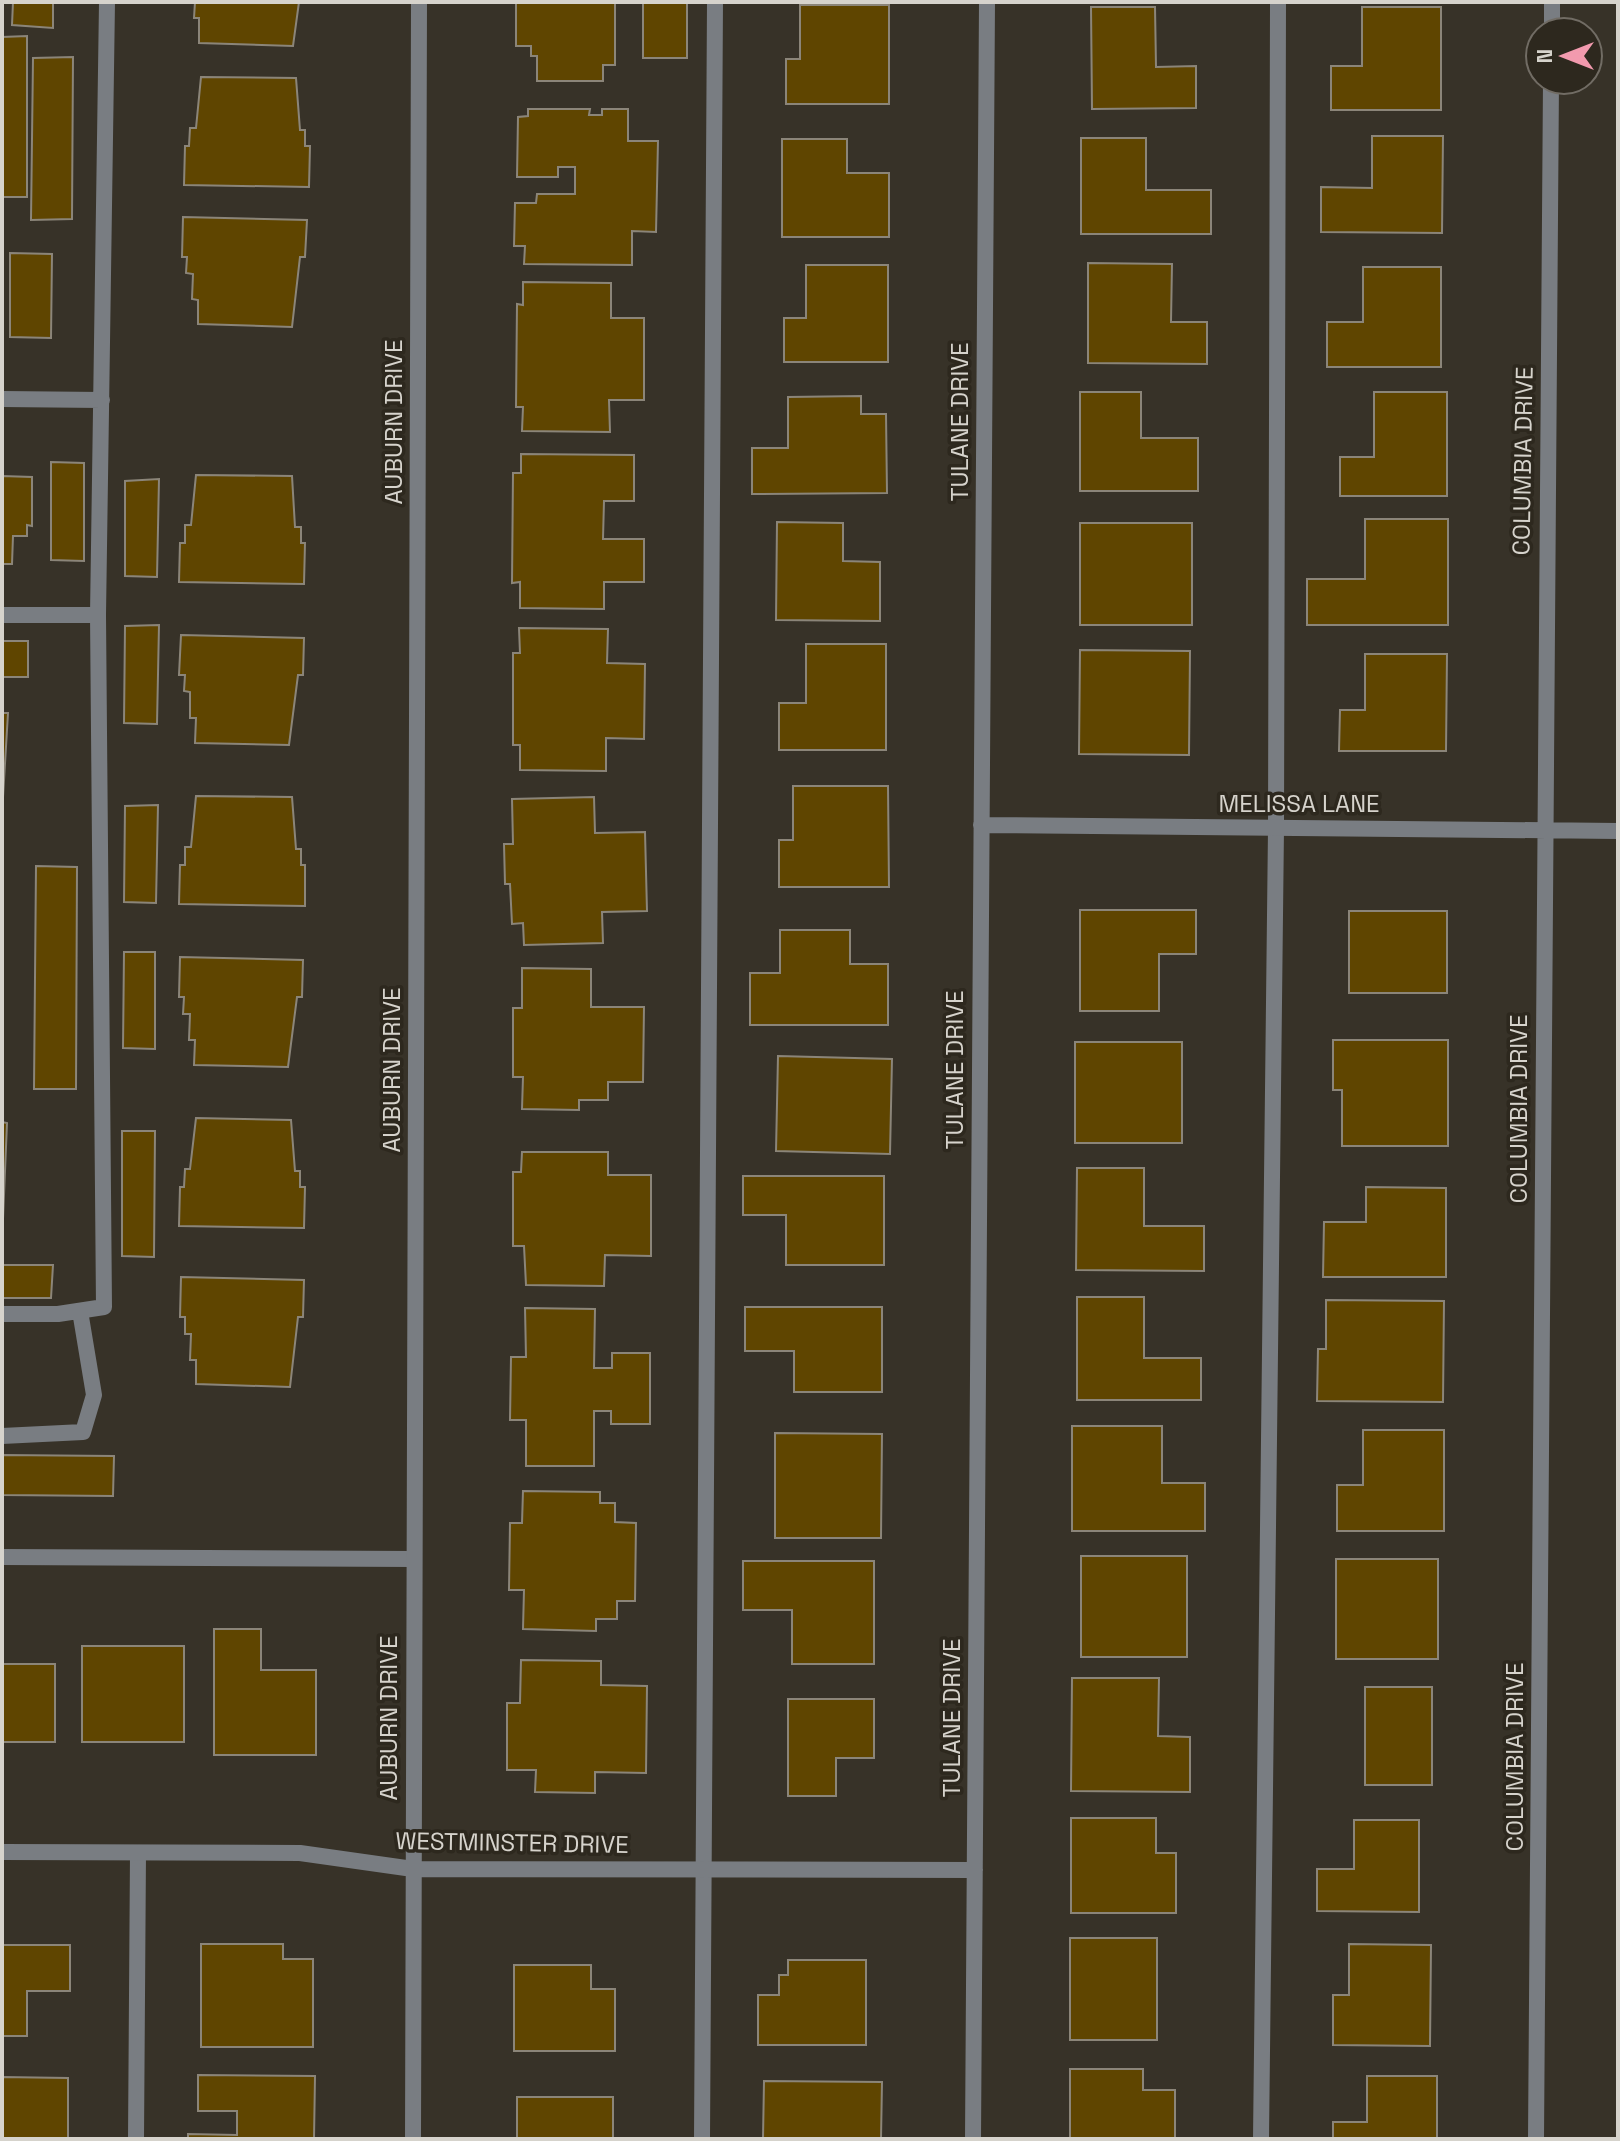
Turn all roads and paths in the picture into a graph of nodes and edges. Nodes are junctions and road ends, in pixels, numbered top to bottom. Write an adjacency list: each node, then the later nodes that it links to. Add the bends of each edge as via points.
1 (107, 2): 8 (street)
2 (419, 2): 19 (street, AUBURN DRIVE)
3 (715, 2): 23 (street)
4 (987, 2): 11 (street, TULANE DRIVE)
5 (1278, 2): 12 (street)
6 (1551, 96): 13 (street, COLUMBIA DRIVE)
7 (2, 399): 8 (street)
8 (102, 400): 10 (street)
9 (2, 615): 10 (street)
10 (98, 615): 15 (street, via 104,1307)
11 (981, 825): 12 (street, MELISSA LANE); 24 (street, TULANE DRIVE)
12 (1276, 828): 13 (street, MELISSA LANE); 29 (street)
13 (1543, 830): 14 (street, MELISSA LANE); 30 (street, COLUMBIA DRIVE)
14 (1618, 831)
15 (80, 1311): 16 (street); 17 (street, via 94,1395 83,1432)
16 (2, 1314)
17 (2, 1436)
18 (2, 1557): 19 (street)
19 (414, 1559): 22 (street, AUBURN DRIVE)
20 (2, 1852): 21 (street, WESTMINSTER DRIVE)
21 (138, 1853): 22 (street, WESTMINSTER DRIVE, via 300,1853); 25 (street)
22 (413, 1869): 23 (street, WESTMINSTER DRIVE); 26 (street, AUBURN DRIVE)
23 (703, 1869): 24 (street, WESTMINSTER DRIVE); 27 (street)
24 (975, 1870): 28 (street, TULANE DRIVE)
25 (136, 2139)
26 (413, 2139)
27 (702, 2139)
28 (973, 2139)
29 (1261, 2139)
30 (1536, 2139)

